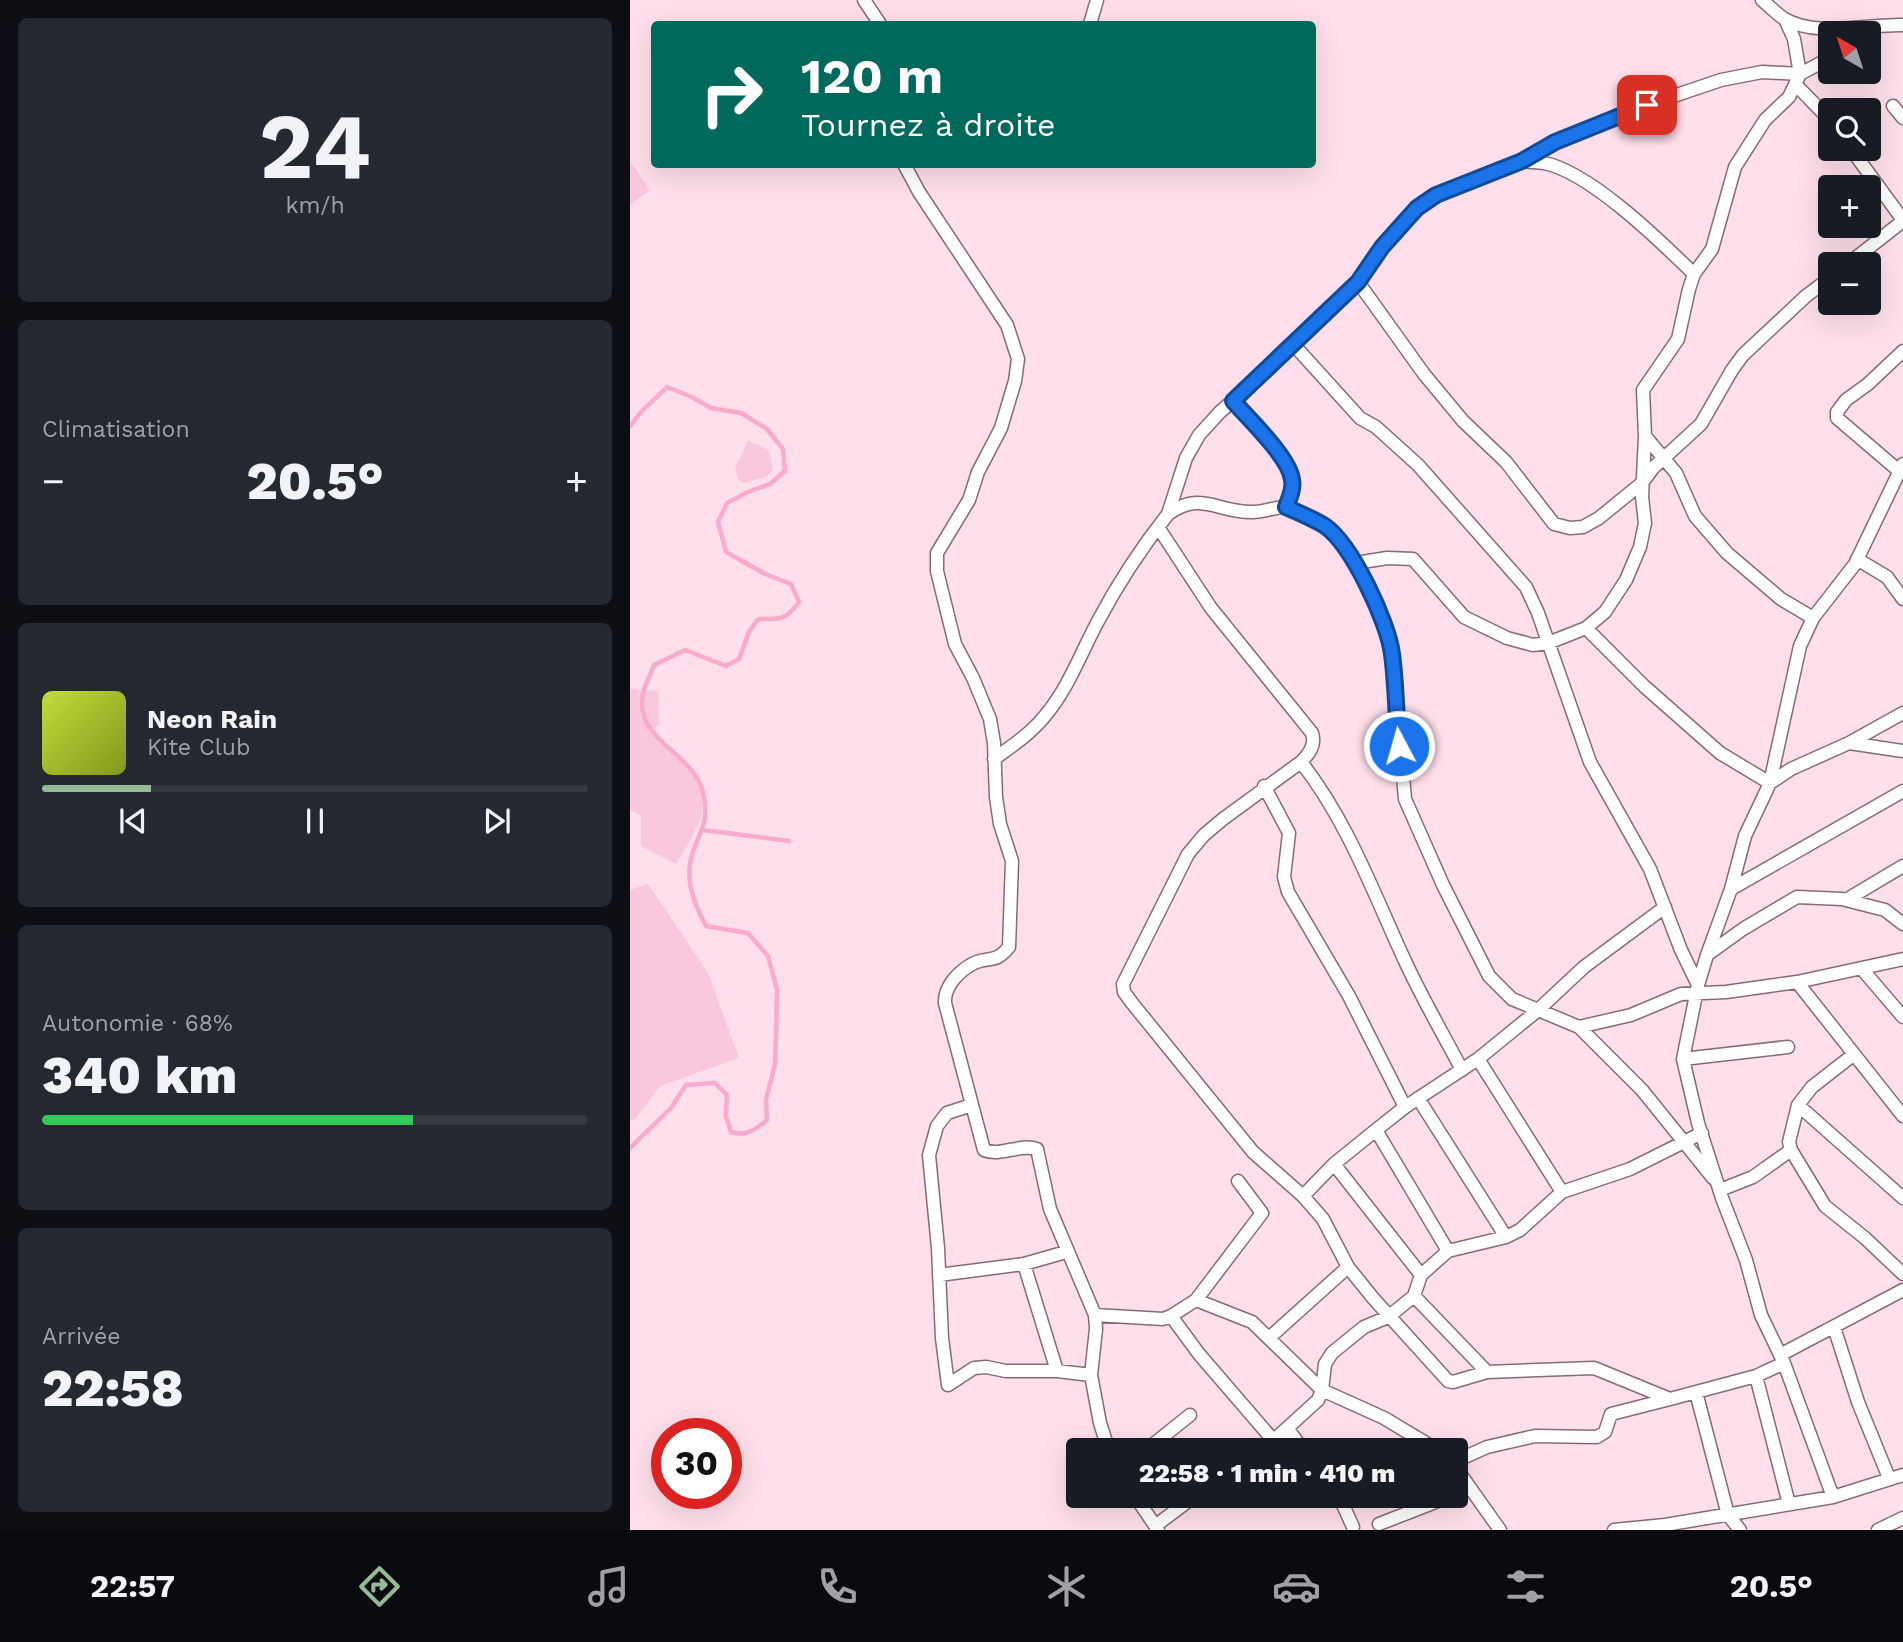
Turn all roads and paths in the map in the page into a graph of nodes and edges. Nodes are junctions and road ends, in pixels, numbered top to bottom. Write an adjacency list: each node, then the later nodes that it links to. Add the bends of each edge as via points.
1 (864, 0): 5 (street)
2 (1097, 0): 6 (street)
3 (1762, 0): 4 (street)
4 (1785, 19): 8 (street); 11 (street, via 1794,39)
5 (878, 21)
6 (1091, 21)
7 (1903, 25): 9 (street)
8 (1818, 27)
9 (1881, 30)
10 (1818, 66): 11 (street)
11 (1798, 80): 12 (street); 15 (street, via 1762,72 1721,80 1555,142); 20 (street, via 1789,97 1757,130 1735,167 1712,249)
12 (1818, 105)
13 (1893, 106): 14 (street)
14 (1903, 118)
15 (1522, 161): 20 (street, via 1554,167 1597,190); 21 (street, via 1436,195 1417,208)
16 (1860, 161): 18 (street)
17 (906, 168): 42 (street, via 1006,325 1018,359 1001,428 969,500 937,553 936,571 955,644 990,719)
18 (1903, 221): 19 (street)
19 (1863, 252)
20 (1694, 274): 26 (street, via 1678,338 1643,390)
21 (1358, 282): 23 (street); 29 (street, via 1424,374 1463,421 1506,462 1554,524 1583,527)
22 (1818, 287): 27 (street, via 1743,355 1701,424)
23 (1293, 344): 25 (street); 38 (street, via 1360,418 1418,465 1520,580)
24 (1903, 351): 28 (street, via 1837,412 1837,418)
25 (1233, 401): 30 (street, via 1290,472 1293,485); 31 (street, via 1192,445)
26 (1645, 436): 27 (street); 29 (street)
27 (1664, 457): 29 (street); 36 (street, via 1695,516 1727,553 1773,593)
28 (1901, 467): 33 (street)
29 (1642, 483): 37 (street, via 1645,523 1640,547 1605,612)
30 (1286, 507): 31 (street, via 1251,512 1192,502); 34 (street, via 1325,527)
31 (1168, 514): 32 (street)
32 (1158, 527): 42 (street, via 1116,589 1069,682 1030,732); 43 (street, via 1211,608 1312,733 1313,743)
33 (1857, 559): 35 (street, via 1887,577); 36 (street)
34 (1356, 563): 38 (street, via 1413,559 1469,621 1507,638 1533,645); 57 (street, via 1392,651 1410,815 1489,976 1512,999)
35 (1903, 599)
36 (1813, 618): 44 (street, via 1800,646)
37 (1586, 628): 38 (street); 44 (street, via 1720,753)
38 (1548, 643): 50 (street, via 1590,762 1650,869)
39 (1903, 713): 40 (street)
40 (1849, 743): 41 (street); 44 (street)
41 (1903, 751)
42 (995, 759): 66 (street, via 1000,824 1012,861 1009,947 997,959 969,966 945,993)
43 (1301, 762): 45 (street); 64 (street, via 1345,828 1407,965)
44 (1770, 783): 48 (street, via 1745,836)
45 (1264, 786): 68 (street, via 1289,833 1284,877 1288,892 1349,996); 78 (street, via 1188,854 1123,988 1253,1152)
46 (1903, 791): 48 (street)
47 (1903, 866): 49 (street)
48 (1731, 889): 52 (street)
49 (1846, 900): 51 (street, via 1885,910); 52 (street, via 1797,897)
50 (1665, 907): 56 (street); 57 (street, via 1584,967)
51 (1903, 924)
52 (1707, 955): 56 (street)
53 (1903, 960): 54 (street)
54 (1862, 969): 55 (street); 58 (street)
55 (1797, 982): 56 (street, via 1726,992); 61 (street)
56 (1698, 988): 59 (street, via 1630,1015); 63 (street)
57 (1537, 1011): 59 (street); 62 (street)
58 (1903, 1017)
59 (1579, 1027): 72 (street, via 1642,1090)
60 (1788, 1046): 63 (street)
61 (1853, 1055): 67 (street, via 1812,1087); 69 (street)
62 (1478, 1059): 64 (street); 77 (street)
63 (1683, 1059): 71 (street)
64 (1462, 1070): 65 (street)
65 (1418, 1098): 68 (street); 80 (street)
66 (972, 1105): 82 (street, via 984,1150 1037,1149 1050,1209); 86 (street, via 947,1114 931,1139)
67 (1798, 1105): 73 (street); 79 (street)
68 (1405, 1107): 70 (street)
69 (1903, 1116)
70 (1376, 1130): 74 (street); 81 (street)
71 (1702, 1133): 72 (street); 76 (street)
72 (1682, 1142): 76 (street); 77 (street, via 1630,1169)
73 (1791, 1150): 76 (street, via 1753,1177); 85 (street, via 1825,1206)
74 (1334, 1164): 78 (street); 87 (street)
75 (1238, 1181): 90 (street, via 1262,1213)
76 (1719, 1187): 96 (street, via 1760,1315)
77 (1562, 1192): 80 (street)
78 (1303, 1196): 84 (street, via 1323,1219)
79 (1903, 1198)
80 (1506, 1237): 81 (street)
81 (1448, 1251): 87 (street)
82 (1066, 1252): 83 (street); 91 (street)
83 (1024, 1264): 86 (street); 97 (street)
84 (1348, 1267): 93 (street); 95 (street)
85 (1903, 1274)
86 (939, 1275): 97 (street, via 948,1385 974,1368)
87 (1420, 1275): 89 (street)
88 (1903, 1290): 94 (street)
89 (1414, 1296): 93 (street); 98 (street)
90 (1196, 1300): 92 (street); 95 (street, via 1252,1322)
91 (1095, 1315): 92 (street); 99 (street)
92 (1171, 1316): 108 (street)
93 (1388, 1317): 98 (street, via 1448,1381); 101 (street, via 1364,1326 1332,1353 1325,1364)
94 (1834, 1327): 96 (street); 114 (street)
95 (1270, 1337): 101 (street)
96 (1782, 1359): 100 (street); 117 (street)
97 (1057, 1371): 99 (street)
98 (1487, 1372): 103 (street, via 1594,1367)
99 (1091, 1375): 106 (street)
100 (1756, 1376): 102 (street); 118 (street)
101 (1322, 1390): 105 (street); 111 (street)
102 (1696, 1392): 103 (street); 123 (street)
103 (1670, 1398): 112 (street, via 1611,1414 1605,1432 1597,1437 1535,1437)
104 (1190, 1415): 107 (street)
105 (1287, 1429): 109 (street); 110 (street)
106 (1105, 1438)
107 (1161, 1438)
108 (1271, 1438)
109 (1277, 1438)
110 (1294, 1438)
111 (1417, 1438)
112 (1468, 1456)
113 (1903, 1475): 114 (street)
114 (1889, 1478): 117 (street)
115 (1468, 1483): 116 (street)
116 (1470, 1486): 129 (street)
117 (1833, 1497): 118 (street)
118 (1789, 1504): 123 (street)
119 (1143, 1508): 127 (street)
120 (1181, 1508): 127 (street)
121 (1344, 1508): 126 (street)
122 (1420, 1508): 125 (street)
123 (1728, 1515): 128 (street); 131 (street)
124 (1903, 1518): 132 (street)
125 (1378, 1524)
126 (1353, 1527)
127 (1157, 1528)
128 (1656, 1528): 130 (street)
129 (1500, 1530)
130 (1614, 1530)
131 (1740, 1530)
132 (1878, 1530)

